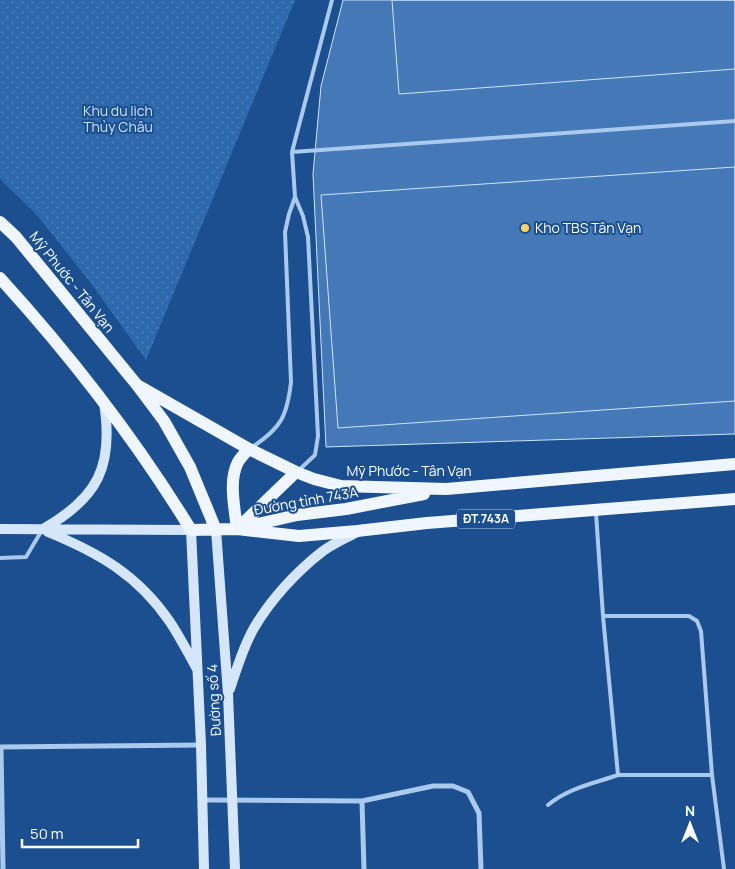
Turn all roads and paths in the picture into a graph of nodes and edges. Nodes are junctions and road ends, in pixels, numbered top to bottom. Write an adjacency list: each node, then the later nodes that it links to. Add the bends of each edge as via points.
1 (332, 0): 3 (lane)
2 (735, 121): 3 (lane)
3 (292, 152): 4 (lane)
4 (295, 197): 9 (lane, via 285,232 289,401 283,418 270,435); 11 (lane, via 308,237 318,436 315,455)
5 (0, 222): 7 (main road, Mỹ Phước - Tân Vạn, via 16,237)
6 (0, 278): 8 (main road, via 45,327)
7 (137, 385): 9 (main road, Mỹ Phước - Tân Vạn); 19 (main road, Mỹ Phước - Tân Vạn, via 179,445)
8 (104, 402): 17 (street, via 108,440 102,468 87,496 76,508); 18 (main road)
9 (249, 450): 11 (main road, Mỹ Phước - Tân Vạn); 16 (main road, via 238,461 234,474)
10 (735, 464): 12 (main road, Mỹ Phước - Tân Vạn)
11 (296, 472): 12 (main road, Mỹ Phước - Tân Vạn, via 341,486); 16 (main road)
12 (446, 489): 16 (main road, Đường tỉnh 743A, via 375,504 340,501 279,509)
13 (735, 499): 14 (main road, ĐT.743A)
14 (596, 510): 20 (main road, ĐT.743A); 22 (lane)
15 (0, 529): 17 (street)
16 (236, 529): 19 (main road); 20 (main road, ĐT.743A, via 299,536)
17 (43, 530): 18 (street); 21 (lane, via 26,557); 23 (street, via 84,547 121,569 170,622)
18 (191, 530): 19 (main road); 23 (street, Đường số 4)
19 (216, 530): 24 (street, Đường số 4)
20 (357, 531): 24 (street, via 324,550 274,599 254,628)
21 (0, 558)
22 (603, 616): 27 (lane); 28 (lane, via 689,616 697,621 701,631)
23 (198, 670): 25 (street, Đường số 4)
24 (228, 694): 29 (street, Đường số 4)
25 (201, 746): 26 (street); 30 (street, Đường số 4)
26 (0, 747): 33 (street)
27 (618, 775): 28 (lane); 32 (lane, via 557,797)
28 (712, 775): 38 (lane)
29 (232, 799): 30 (street); 31 (street); 35 (street, Đường số 4)
30 (203, 800): 34 (street, Đường số 4)
31 (362, 801): 36 (street); 37 (street, via 433,786 453,786 468,792 479,813)
32 (548, 805)
33 (3, 869)
34 (204, 869)
35 (235, 869)
36 (364, 869)
37 (481, 869)
38 (724, 869)

